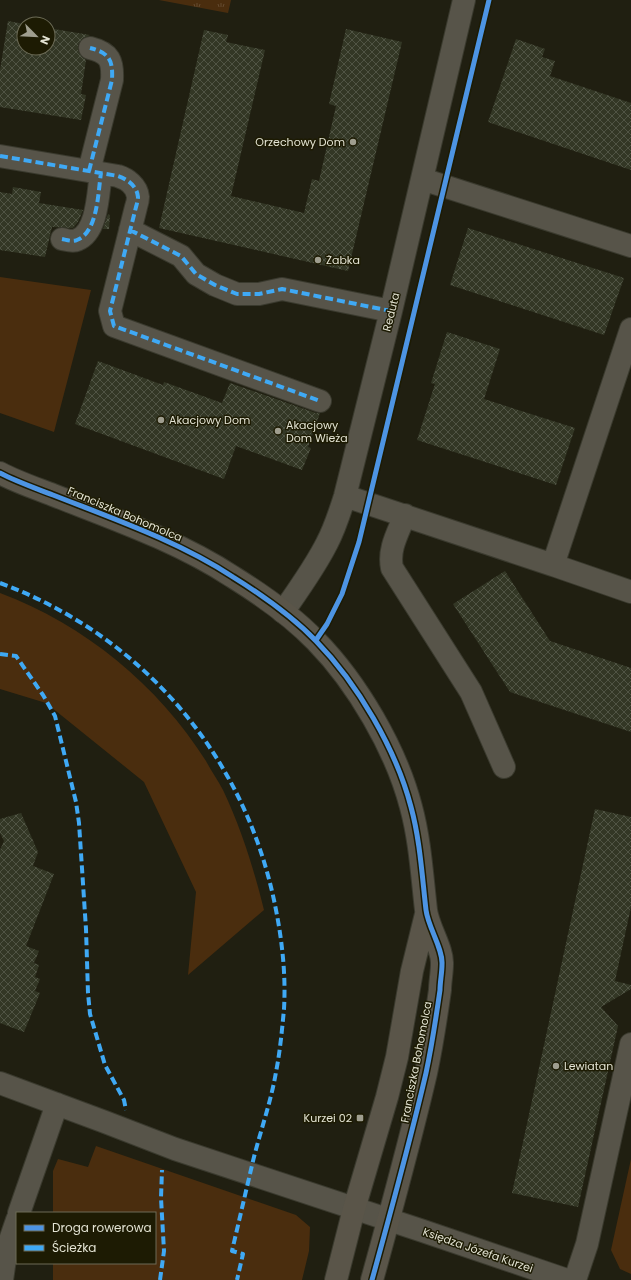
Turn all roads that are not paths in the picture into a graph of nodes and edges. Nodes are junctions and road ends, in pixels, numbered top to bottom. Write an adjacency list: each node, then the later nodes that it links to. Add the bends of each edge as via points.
1 (464, 0): 5 (street, Reduta)
2 (90, 48): 4 (street, via 100,50 108,56 112,66 112,80)
3 (0, 156): 4 (street)
4 (95, 172): 6 (street, via 125,178 134,187 138,196); 7 (street, via 94,221 86,235 76,241)
5 (422, 179): 8 (street); 9 (street, Reduta)
6 (130, 230): 9 (street, via 181,256 196,274 237,294 259,294 282,289); 11 (street, via 110,311 114,326)
7 (62, 239)
8 (631, 246)
9 (391, 311): 13 (street, Reduta)
10 (631, 329): 15 (street)
11 (320, 401)
12 (2, 474): 17 (street, Franciszka Bohomolca, via 178,547 231,575)
13 (345, 496): 14 (street); 17 (street, Reduta, via 338,520 327,543)
14 (405, 515): 15 (street); 18 (street, via 391,550 392,568 471,692)
15 (553, 565): 16 (street)
16 (631, 592)
17 (284, 612): 19 (street, Franciszka Bohomolca, via 316,640 347,678 387,745 404,784 415,825)
18 (504, 767)
19 (426, 914): 23 (street, Franciszka Bohomolca, via 412,971 392,1077); 25 (street, Franciszka Bohomolca, via 443,962 437,1014 422,1088)
20 (631, 1044): 31 (street, via 587,1244)
21 (0, 1083): 22 (street, Księdza Józefa Kurzei)
22 (57, 1104): 23 (street, Księdza Józefa Kurzei, via 175,1149); 24 (street)
23 (354, 1209): 25 (street, Księdza Józefa Kurzei); 28 (street, Franciszka Bohomolca)
24 (19, 1212)
25 (389, 1220): 29 (street, Franciszka Bohomolca); 30 (street, Księdza Józefa Kurzei)
26 (16, 1223): 27 (street, via 6,1252)
27 (2, 1280)
28 (336, 1280)
29 (372, 1280)
30 (567, 1280)
31 (575, 1280)

